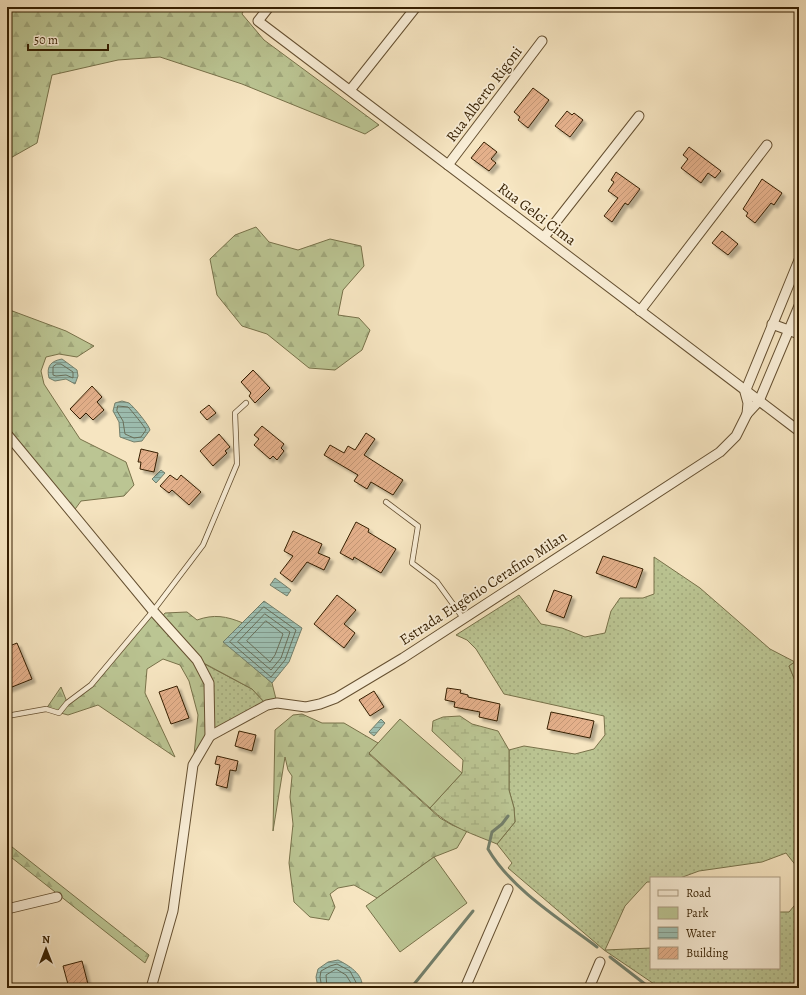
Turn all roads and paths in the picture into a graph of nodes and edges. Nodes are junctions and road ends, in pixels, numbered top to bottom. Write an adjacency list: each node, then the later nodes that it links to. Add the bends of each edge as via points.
1 (269, 7): 4 (street, Rua Gelci Cima, via 258,21)
2 (416, 7): 4 (street)
3 (542, 41): 7 (street, Rua Alberto Rigoni)
4 (351, 89): 7 (street, Rua Gelci Cima)
5 (639, 116): 8 (street)
6 (767, 145): 11 (street)
7 (448, 164): 8 (street, Rua Gelci Cima)
8 (544, 237): 11 (street, Rua Gelci Cima)
9 (799, 260): 12 (street)
10 (799, 306): 13 (street, Estrada Eugênio Cerafino Milan)
11 (640, 311): 15 (street, Rua Gelci Cima)
12 (772, 324): 13 (street); 15 (street)
13 (789, 330): 14 (street); 16 (street, Estrada Eugênio Cerafino Milan)
14 (799, 334)
15 (745, 392): 16 (street, Rua Gelci Cima); 18 (street)
16 (759, 401): 18 (street, Estrada Eugênio Cerafino Milan); 19 (street, Rua Gelci Cima)
17 (246, 403): 22 (lane, via 235,413 236,464 203,545)
18 (747, 414): 23 (street, Estrada Eugênio Cerafino Milan, via 736,436 720,452)
19 (799, 431)
20 (7, 434): 22 (street)
21 (386, 502): 23 (lane, via 418,526 412,563 437,582)
22 (153, 611): 24 (lane, via 90,685 67,703 59,713 46,709); 25 (street, via 197,660 209,683)
23 (463, 618): 25 (street, Estrada Eugênio Cerafino Milan, via 336,698 306,706 277,703 267,705)
24 (7, 716)
25 (210, 736): 30 (street, via 193,765 173,911)
26 (508, 889): 31 (street)
27 (57, 897): 28 (street)
28 (7, 909)
29 (600, 962): 32 (street)
30 (152, 988)
31 (465, 988)
32 (589, 988)

